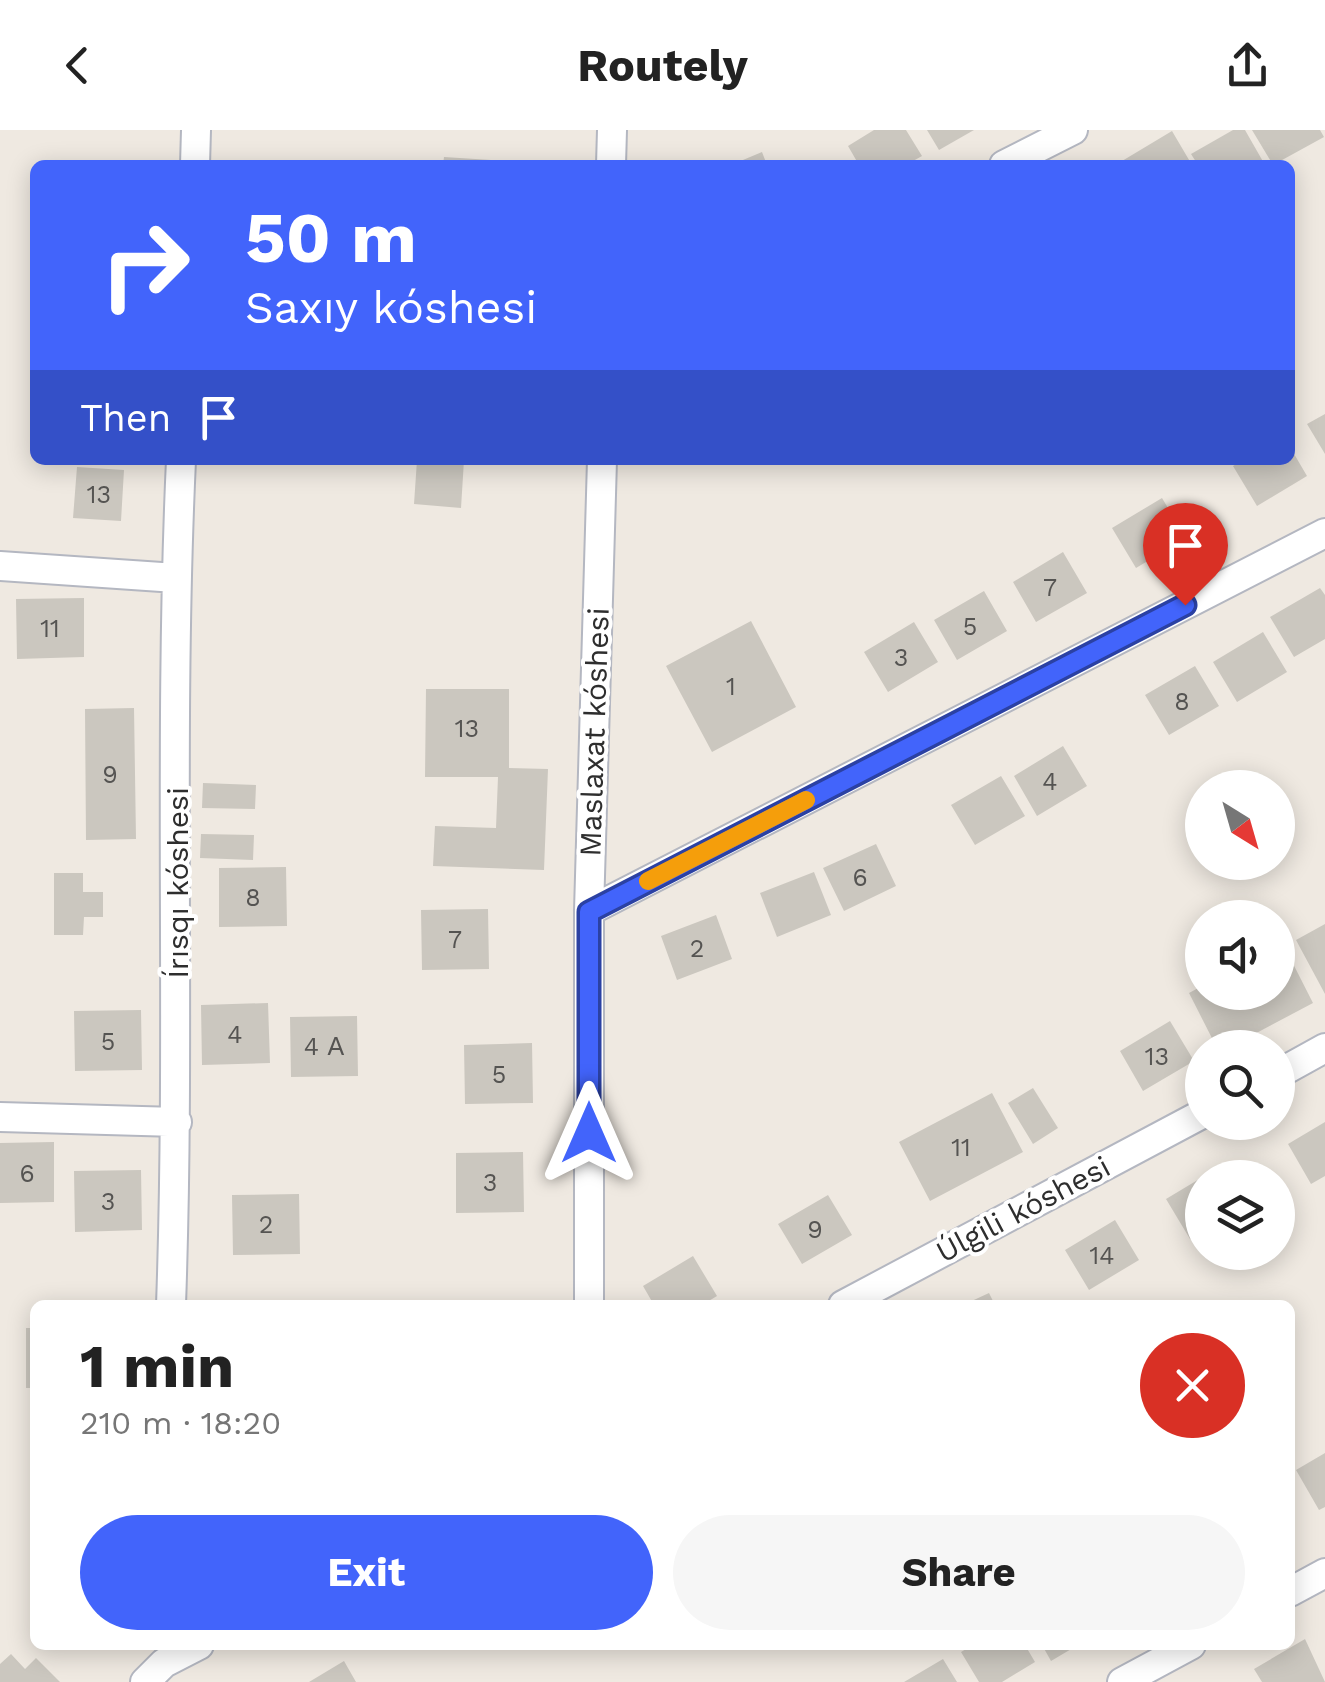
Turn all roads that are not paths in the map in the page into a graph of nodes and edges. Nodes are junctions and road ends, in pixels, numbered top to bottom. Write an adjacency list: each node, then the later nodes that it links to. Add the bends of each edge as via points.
1 (196, 130): 4 (street)
2 (612, 130): 5 (street)
3 (1073, 130): 6 (street)
4 (195, 160)
5 (611, 160)
6 (1014, 160)
7 (181, 465): 11 (street, Írısqı kóshesi)
8 (602, 465): 12 (street, Maslaxat kóshesi)
9 (1325, 533): 12 (street)
10 (0, 566): 11 (street)
11 (176, 578): 16 (street, Írısqı kóshesi)
12 (589, 912): 19 (street, Maslaxat kóshesi)
13 (1325, 1048): 14 (street)
14 (1295, 1065)
15 (0, 1117): 16 (street)
16 (177, 1122): 18 (street, Írısqı kóshesi)
17 (1185, 1123): 20 (street, Úlgili kóshesi)
18 (170, 1300)
19 (589, 1300)
20 (852, 1300)
21 (1325, 1573): 22 (street)
22 (1295, 1589)
23 (188, 1650): 25 (street)
24 (1182, 1650): 26 (street)
25 (158, 1663)
26 (1122, 1682)

